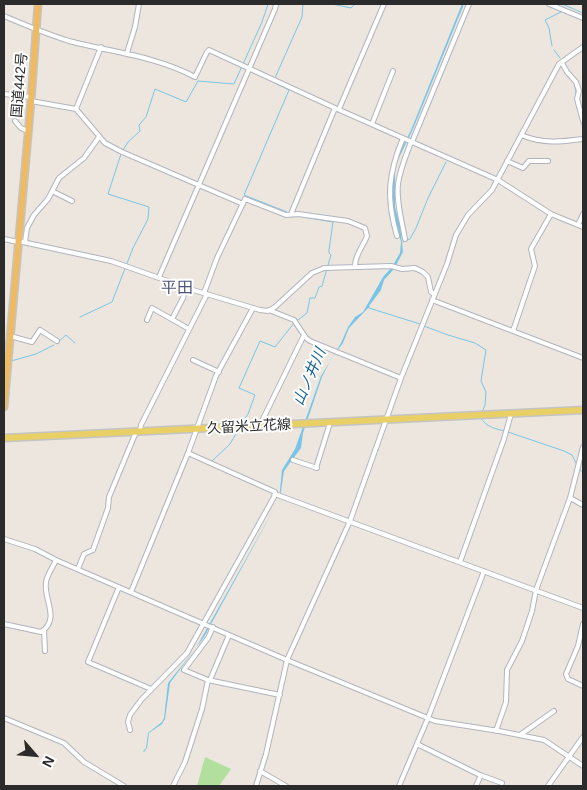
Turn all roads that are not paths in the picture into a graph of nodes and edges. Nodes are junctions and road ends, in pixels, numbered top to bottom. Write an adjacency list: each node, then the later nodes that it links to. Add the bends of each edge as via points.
1 (38, 4): 9 (highway, 国道442号)
2 (139, 4): 12 (street)
3 (276, 4): 14 (street)
4 (384, 4): 20 (street)
5 (469, 4): 31 (street)
6 (549, 4): 8 (street)
7 (4, 16): 9 (street)
8 (583, 18)
9 (37, 30): 10 (street); 17 (highway, 国道442号)
10 (101, 47): 12 (street); 19 (street)
11 (583, 47): 13 (street)
12 (127, 53): 14 (street, via 195,77 209,50)
13 (562, 63): 21 (street, via 576,82); 26 (street)
14 (248, 68): 20 (street); 36 (street)
15 (393, 72): 24 (street)
16 (4, 94): 17 (street)
17 (32, 99): 19 (street); 25 (highway, 国道442号)
18 (583, 107): 21 (street)
19 (76, 109): 27 (street)
20 (337, 109): 24 (street); 40 (street)
21 (581, 113): 23 (street)
22 (15, 121): 25 (street)
23 (583, 121)
24 (372, 124): 29 (street)
25 (28, 131): 48 (highway, 国道442号)
26 (521, 135): 30 (street, via 550,143); 33 (street)
27 (99, 137): 32 (street); 37 (street, via 84,158 59,178)
28 (110, 138): 32 (street)
29 (403, 138): 31 (street); 45 (street, via 389,184 391,216)
30 (583, 139)
31 (412, 142): 35 (street); 47 (street, via 398,185)
32 (108, 144): 36 (street)
33 (508, 161): 34 (street, via 523,168 530,161); 35 (street)
34 (548, 161)
35 (498, 180): 41 (street); 53 (street, via 462,222)
36 (198, 185): 39 (street); 50 (street)
37 (52, 191): 38 (street); 48 (street, via 34,215)
38 (72, 201)
39 (243, 204): 40 (street, via 245,199 286,216); 52 (street)
40 (291, 214): 49 (street, via 348,221 364,228 367,236 356,254)
41 (551, 214): 43 (street); 60 (street, via 531,249 535,266)
42 (583, 214): 43 (street)
43 (578, 225): 44 (street)
44 (583, 227)
45 (398, 236)
46 (4, 239): 48 (street)
47 (406, 239)
48 (21, 242): 50 (street, via 111,261); 62 (highway, 国道442号)
49 (355, 266): 53 (street, via 415,268 428,277); 56 (street, via 312,273)
50 (159, 277): 51 (street)
51 (186, 288): 52 (street); 57 (street)
52 (205, 294): 55 (street); 59 (street)
53 (434, 294): 54 (street)
54 (432, 300): 60 (street); 67 (street)
55 (253, 308): 56 (street); 66 (street)
56 (269, 310): 61 (street, via 294,320)
57 (172, 319): 58 (street, via 152,308); 59 (street)
58 (147, 320)
59 (189, 329): 75 (street)
60 (513, 331): 64 (street)
61 (304, 335): 67 (street, via 343,356); 73 (street)
62 (10, 336): 63 (street, via 32,342 40,330); 68 (highway, 国道442号)
63 (57, 341)
64 (583, 358)
65 (193, 360): 66 (street)
66 (219, 372): 74 (street)
67 (401, 378): 71 (street)
68 (4, 407)
69 (583, 410): 70 (main road, 久留米立花線)
70 (511, 414): 71 (main road, 久留米立花線); 86 (street)
71 (387, 420): 72 (main road, 久留米立花線); 83 (street)
72 (330, 423): 73 (main road, 久留米立花線); 79 (street, via 317,468)
73 (260, 426): 74 (main road, 久留米立花線)
74 (197, 429): 75 (main road, 久留米立花線); 78 (street)
75 (138, 432): 76 (main road, 久留米立花線); 87 (street, via 109,497 93,550 84,554)
76 (4, 438)
77 (583, 447): 81 (street)
78 (188, 453): 80 (street); 91 (street)
79 (293, 460)
80 (275, 494): 83 (street); 94 (street)
81 (570, 498): 82 (street); 90 (street)
82 (583, 504)
83 (350, 521): 86 (street); 101 (street)
84 (4, 540): 85 (street, via 35,549)
85 (56, 560): 87 (street); 97 (street, via 45,583 50,621)
86 (460, 562): 88 (street)
87 (78, 570): 89 (street)
88 (484, 571): 90 (street); 108 (street)
89 (119, 587): 91 (street); 104 (street, via 88,662)
90 (536, 590): 92 (street); 110 (street, via 522,640 507,670 506,702)
91 (131, 592): 94 (street)
92 (583, 608)
93 (4, 624): 97 (street)
94 (204, 624): 96 (street); 104 (street, via 187,653)
95 (583, 624): 99 (street)
96 (213, 627): 98 (street); 102 (street, via 184,670)
97 (44, 630): 100 (street)
98 (229, 634): 101 (street); 102 (street)
99 (582, 634): 103 (street, via 566,674 568,679)
100 (45, 651)
101 (287, 660): 105 (street); 108 (street)
102 (209, 680): 105 (street); 120 (street, via 185,762)
103 (583, 686)
104 (151, 689): 109 (street, via 130,715)
105 (280, 695): 116 (street)
106 (554, 711): 111 (street)
107 (4, 718): 119 (street, via 64,743 84,762)
108 (428, 718): 110 (street); 113 (street)
109 (130, 730)
110 (496, 730): 111 (street)
111 (520, 735): 114 (street, via 544,740)
112 (583, 737): 114 (street)
113 (417, 744): 117 (street); 123 (street)
114 (570, 756): 115 (street); 125 (street)
115 (583, 766)
116 (260, 771): 121 (street); 122 (street)
117 (481, 775): 118 (street); 124 (street)
118 (502, 783)
119 (124, 786)
120 (173, 786)
121 (256, 786)
122 (286, 786)
123 (399, 786)
124 (476, 786)
125 (548, 786)

